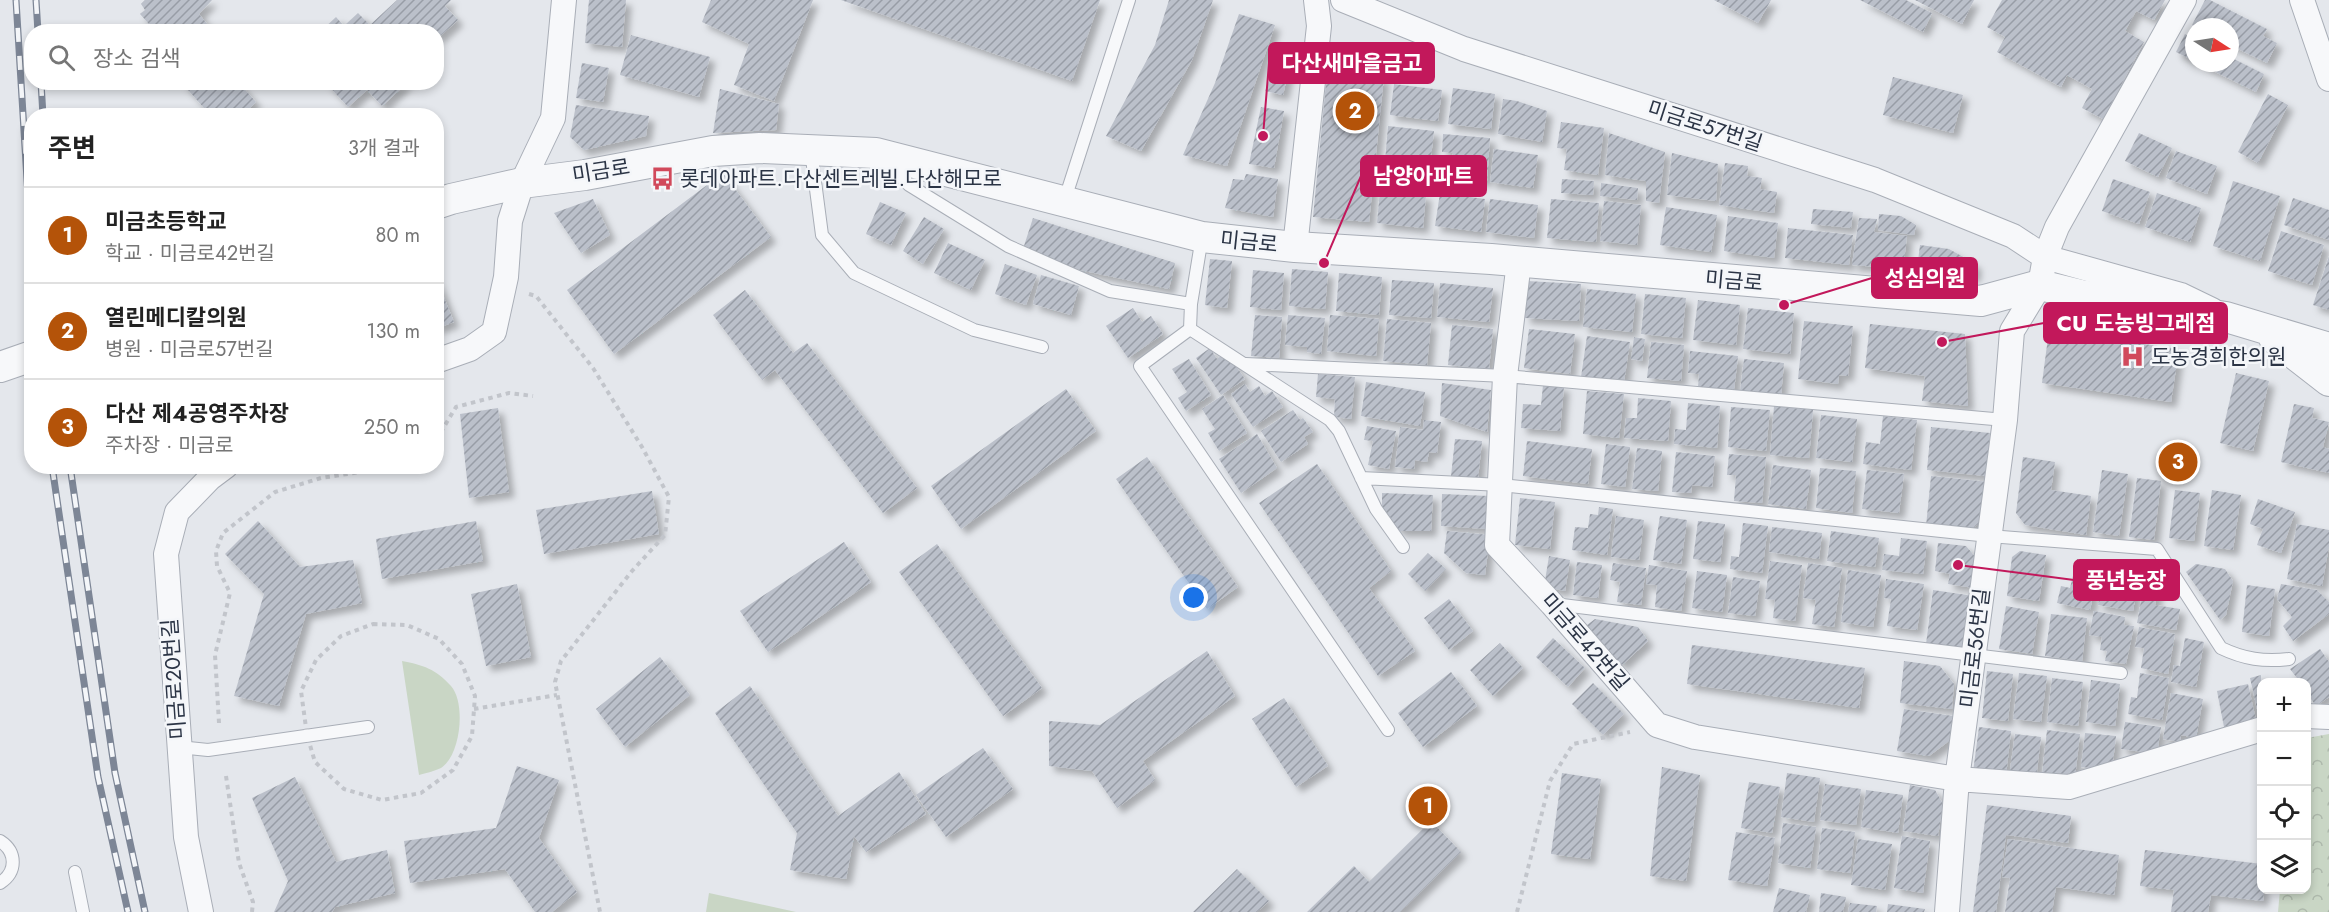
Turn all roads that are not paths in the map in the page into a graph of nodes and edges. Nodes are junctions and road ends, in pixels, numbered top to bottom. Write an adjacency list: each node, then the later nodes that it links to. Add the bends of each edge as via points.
1 (564, 0): 10 (street, via 554,118)
2 (1129, 0): 12 (lane)
3 (1316, 0): 14 (street, via 1319,26)
4 (1343, 0): 16 (street, 미금로57번길, via 1464,49 1875,180 2013,236)
5 (2184, 0): 16 (street, 미금로56번길, via 2056,227)
6 (2302, 0): 7 (street)
7 (2329, 79)
8 (811, 150): 9 (street, 미금로); 10 (street, 미금로, via 713,151); 20 (lane, via 822,235 854,273 974,330)
9 (876, 153): 12 (street, 미금로); 17 (lane, via 909,185 1008,246 1110,291)
10 (522, 183): 11 (street, 미금로); 23 (street, via 510,221 506,278 494,332 470,349)
11 (444, 201)
12 (1064, 203): 13 (street, 미금로)
13 (1202, 237): 14 (street, 미금로); 17 (lane, 미금로)
14 (1295, 247): 15 (street, 미금로)
15 (1519, 262): 16 (street, 미금로, via 1981,301); 26 (street, 미금로42번길)
16 (2042, 271): 18 (street, 미금로, via 2081,295 2226,317); 28 (street, 미금로56번길, via 2012,331)
17 (1191, 304): 19 (lane, 미금로)
18 (2259, 327): 21 (street, 미금로); 27 (street)
19 (1190, 329): 24 (lane); 41 (lane, via 1140,366)
20 (1042, 347)
21 (2329, 348)
22 (24, 359): 25 (street)
23 (444, 359)
24 (1246, 364): 26 (lane); 30 (lane, via 1330,420)
25 (0, 367)
26 (1505, 376): 28 (lane); 31 (street, 미금로42번길)
27 (2329, 381)
28 (2005, 420): 32 (street, 미금로56번길)
29 (215, 474): 43 (street, 미금로20번길, via 177,512 166,555)
30 (1361, 478): 31 (lane); 33 (lane, via 1376,509)
31 (1501, 485): 32 (lane); 34 (street, 미금로42번길, via 1497,545)
32 (1989, 536): 35 (street, 미금로56번길); 36 (lane, via 2157,549 2221,648 2257,660)
33 (1403, 547)
34 (1552, 604): 35 (lane); 44 (street, 미금로42번길, via 1657,725 1695,737)
35 (1975, 654): 37 (lane); 44 (street, 미금로56번길)
36 (2289, 659)
37 (2121, 673)
38 (2311, 716): 39 (street)
39 (2329, 717)
40 (368, 727): 43 (lane, via 208,750)
41 (1388, 730)
42 (2257, 731): 44 (street, via 2069,787)
43 (179, 747): 49 (street, 미금로20번길, via 186,837)
44 (1957, 779): 50 (street, 미금로56번길)
45 (0, 841): 47 (lane, via 9,848 14,862)
46 (75, 872): 48 (lane)
47 (0, 884)
48 (83, 912)
49 (201, 912)
50 (1947, 912)

